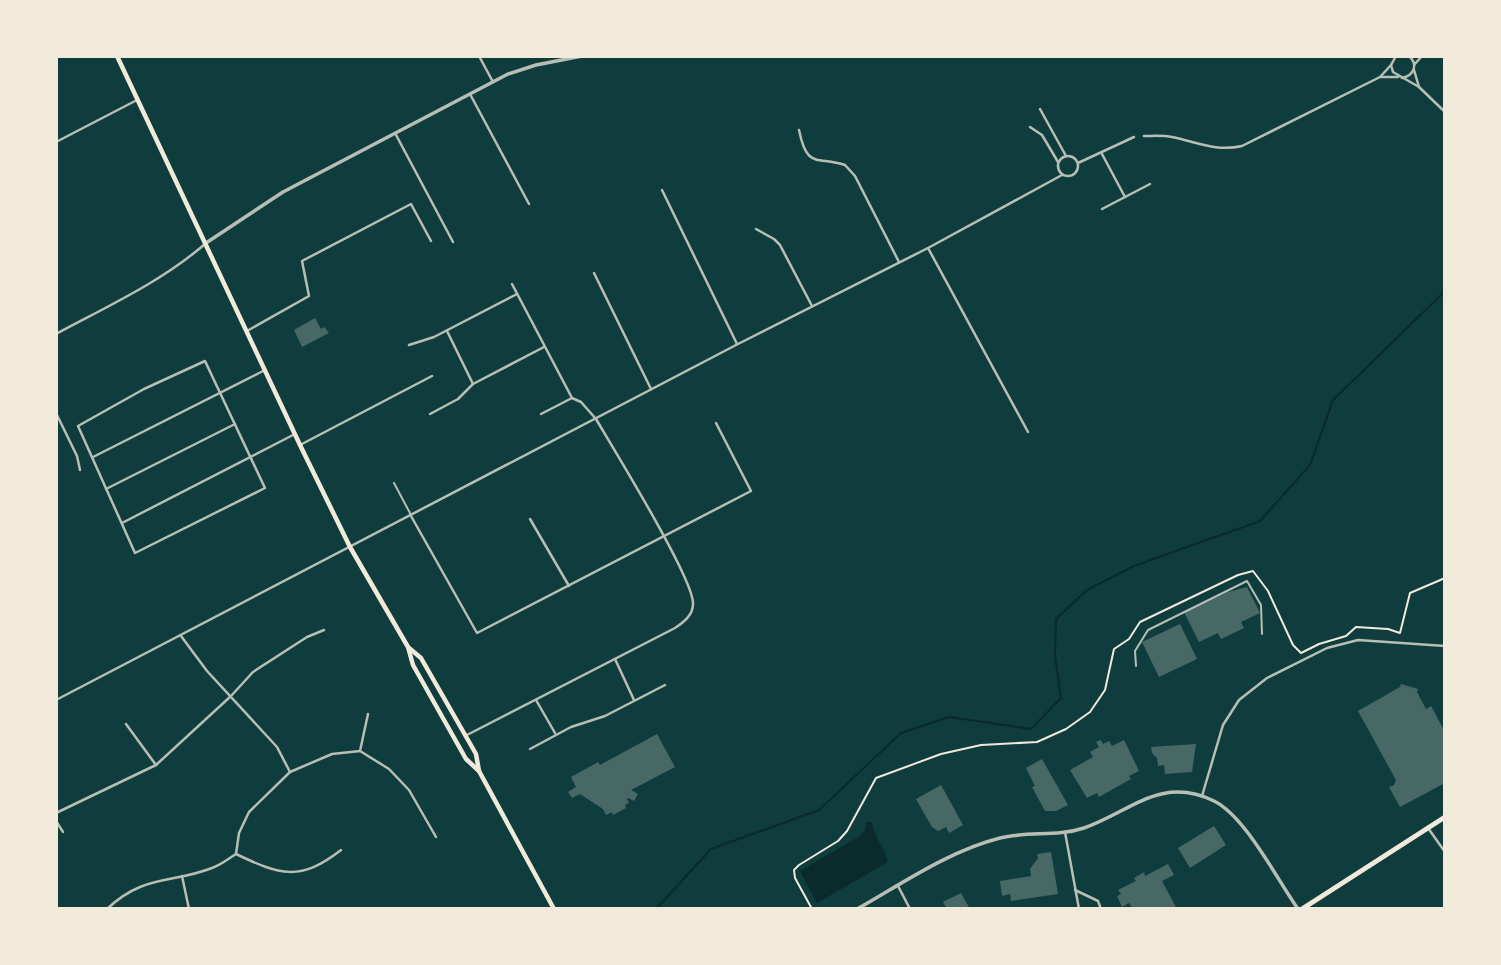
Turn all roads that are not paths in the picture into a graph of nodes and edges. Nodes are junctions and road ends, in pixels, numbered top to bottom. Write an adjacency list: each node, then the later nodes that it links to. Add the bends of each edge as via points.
1 (117, 56): 14 (main road)
2 (479, 56): 11 (street)
3 (582, 56): 11 (street, via 536,65)
4 (1396, 56): 7 (street)
5 (1409, 56): 8 (street)
6 (1422, 56): 8 (street)
7 (1391, 65): 9 (street); 10 (street)
8 (1414, 67): 10 (street, via 1410,75); 12 (street)
9 (1380, 77): 10 (street); 20 (street, via 1242,146 1213,149 1172,137)
10 (1401, 77): 12 (street)
11 (493, 82): 13 (street)
12 (1419, 87): 16 (street)
13 (470, 94): 19 (street); 31 (street)
14 (136, 100): 22 (street); 36 (main road)
15 (1040, 109): 24 (street)
16 (1445, 112)
17 (1030, 127): 25 (street, via 1042,135)
18 (799, 130): 38 (street, via 811,158 845,165 855,176)
19 (395, 133): 35 (street); 36 (street, via 283,192)
20 (1144, 136)
21 (1134, 137): 23 (street)
22 (56, 142)
23 (1101, 153): 26 (street); 30 (street)
24 (1066, 156): 25 (street); 26 (street)
25 (1058, 163): 27 (street)
26 (1078, 163): 27 (street, via 1074,175)
27 (1062, 174): 37 (street)
28 (1150, 184): 30 (street)
29 (662, 190): 46 (street)
30 (1125, 197): 32 (street)
31 (529, 204)
32 (1102, 209)
33 (756, 229): 42 (street, via 780,245)
34 (431, 241): 43 (street, via 411,204 302,261 309,296)
35 (453, 242)
36 (206, 243): 43 (main road); 45 (street, via 151,284)
37 (928, 248): 38 (street); 61 (street)
38 (900, 262): 42 (street)
39 (594, 273): 52 (street)
40 (512, 284): 41 (street)
41 (517, 294): 44 (street); 48 (street)
42 (812, 306): 46 (street)
43 (247, 331): 49 (main road)
44 (447, 331): 47 (street); 51 (street)
45 (56, 334)
46 (738, 344): 52 (street)
47 (409, 345)
48 (544, 347): 51 (street); 54 (street)
49 (265, 370): 53 (street); 62 (main road)
50 (432, 376): 63 (street)
51 (473, 384): 56 (street, via 458,399)
52 (652, 390): 58 (street)
53 (220, 392): 60 (street); 65 (street); 65 (street, via 205,361 144,389 78,426)
54 (572, 398): 57 (street); 58 (street)
55 (56, 414): 66 (street)
56 (430, 414)
57 (541, 414)
58 (596, 419): 69 (street); 72 (street)
59 (716, 423): 72 (street, via 751,491)
60 (235, 425): 64 (street); 68 (street)
61 (1028, 432)
62 (295, 435): 63 (main road); 64 (street)
63 (300, 445): 73 (main road)
64 (250, 456): 71 (street); 71 (street, via 264,488 135,553)
65 (92, 458): 68 (street)
66 (80, 470)
67 (394, 483): 69 (lane)
68 (106, 489): 71 (street)
69 (411, 516): 73 (street); 74 (street, via 477,633)
70 (530, 519): 74 (street)
71 (122, 523)
72 (664, 538): 74 (street); 80 (street, via 693,594 694,607 684,623)
73 (351, 547): 77 (street); 79 (main road)
74 (569, 586)
75 (324, 630): 83 (street, via 253,672)
76 (1262, 634): 81 (lane, via 1261,605 1247,581 1148,630 1135,651)
77 (181, 636): 83 (street); 85 (street)
78 (1445, 646): 96 (street, via 1357,640 1328,648 1267,678 1239,700 1223,725)
79 (408, 647): 90 (main road, via 421,658); 94 (main road, via 413,665 466,759)
80 (615, 659): 84 (street); 86 (street)
81 (1136, 666)
82 (665, 685): 86 (street)
83 (231, 696): 93 (street); 95 (street, via 277,747)
84 (536, 699): 89 (street); 90 (street)
85 (56, 700)
86 (634, 700): 89 (street)
87 (368, 714): 92 (street)
88 (126, 724): 93 (street)
89 (555, 734): 91 (street)
90 (465, 736): 94 (main road)
91 (530, 749)
92 (360, 751): 95 (street, via 332,754); 103 (street, via 389,769 409,790)
93 (156, 765): 97 (street)
94 (479, 771): 112 (main road)
95 (290, 772): 106 (street, via 249,812)
96 (1202, 796): 102 (street, via 1153,795 1103,820); 117 (street, via 1236,818)
97 (56, 813)
98 (1445, 817): 100 (main road)
99 (56, 821): 101 (street)
100 (1428, 828): 105 (street); 117 (main road)
101 (63, 832)
102 (1065, 832): 108 (street, via 987,842); 109 (street)
103 (436, 837)
104 (341, 850): 106 (street, via 316,867 292,873 268,869)
105 (1445, 852)
106 (236, 854): 107 (street, via 214,868)
107 (182, 876): 110 (street, via 144,884); 111 (street)
108 (898, 886): 113 (street); 114 (street)
109 (1075, 890): 115 (street); 116 (street, via 1098,901)
110 (107, 909)
111 (189, 909)
112 (554, 909)
113 (857, 909)
114 (910, 909)
115 (1079, 909)
116 (1101, 909)
117 (1300, 909)

